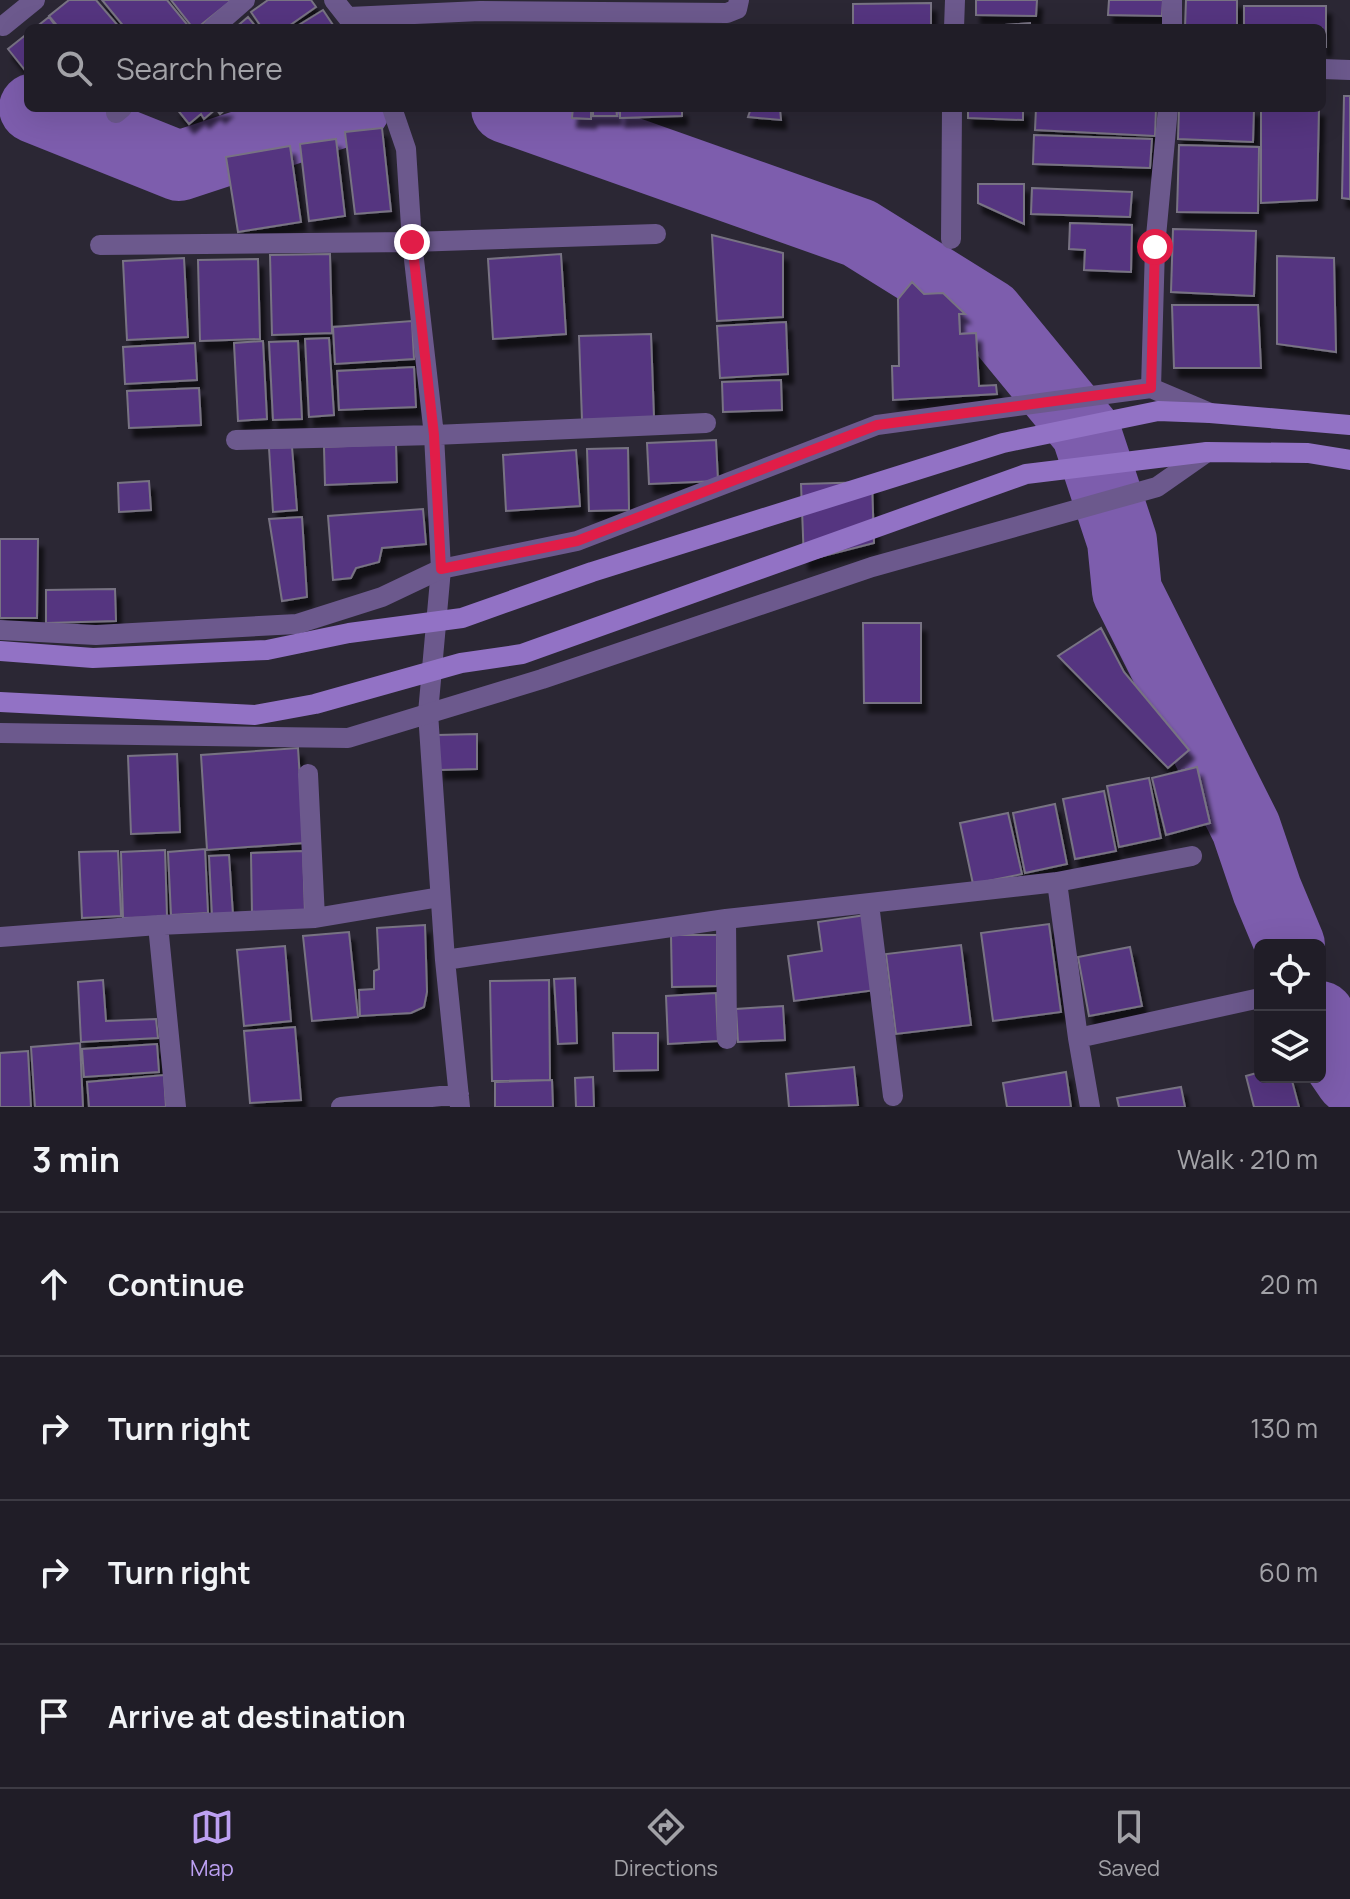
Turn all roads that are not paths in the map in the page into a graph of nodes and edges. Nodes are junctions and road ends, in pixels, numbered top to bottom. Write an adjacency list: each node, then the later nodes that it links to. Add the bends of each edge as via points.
1 (35, 0): 11 (street)
2 (245, 0): 8 (street)
3 (334, 0): 7 (street)
4 (739, 0): 7 (street, via 737,9 727,13 480,11)
5 (955, 0): 9 (street)
6 (1172, 0): 10 (street)
7 (352, 23)
8 (218, 24)
9 (954, 24)
10 (1172, 24)
11 (3, 26)
12 (1326, 69): 13 (street)
13 (1350, 70)
14 (393, 112): 19 (street, via 406,149)
15 (952, 112): 18 (street)
16 (1168, 112): 21 (street)
17 (656, 234): 19 (street)
18 (951, 239)
19 (412, 242): 20 (street); 25 (street)
20 (100, 245)
21 (1142, 389): 22 (street); 29 (street, via 877,425 577,541)
22 (1210, 413): 24 (main road); 31 (main road, via 1158,411 1003,443 462,618 267,650 93,658)
23 (706, 423): 25 (street)
24 (1350, 425)
25 (434, 435): 26 (street); 29 (street)
26 (236, 440)
27 (1207, 452): 28 (main road, via 1308,453); 32 (main road, via 1026,474 522,654 461,663 315,704 255,715); 33 (street, via 1157,487 872,567)
28 (1350, 460)
29 (441, 569): 30 (street, via 382,597 297,624 96,635); 33 (street)
30 (0, 630)
31 (0, 651)
32 (0, 702)
33 (428, 713): 34 (street, via 348,738); 38 (street)
34 (0, 733)
35 (308, 774): 40 (street)
36 (1192, 856): 37 (street)
37 (1057, 882): 39 (street); 46 (street)
38 (440, 897): 40 (street); 44 (street)
39 (869, 904): 41 (street); 48 (street)
40 (315, 918): 42 (street)
41 (726, 919): 44 (street); 47 (street)
42 (158, 925): 43 (street); 50 (street)
43 (0, 937)
44 (445, 960): 49 (street)
45 (1254, 999): 46 (street)
46 (1078, 1038): 52 (street)
47 (727, 1039)
48 (893, 1096)
49 (459, 1100): 51 (street)
50 (176, 1107)
51 (341, 1107)
52 (1090, 1107)

